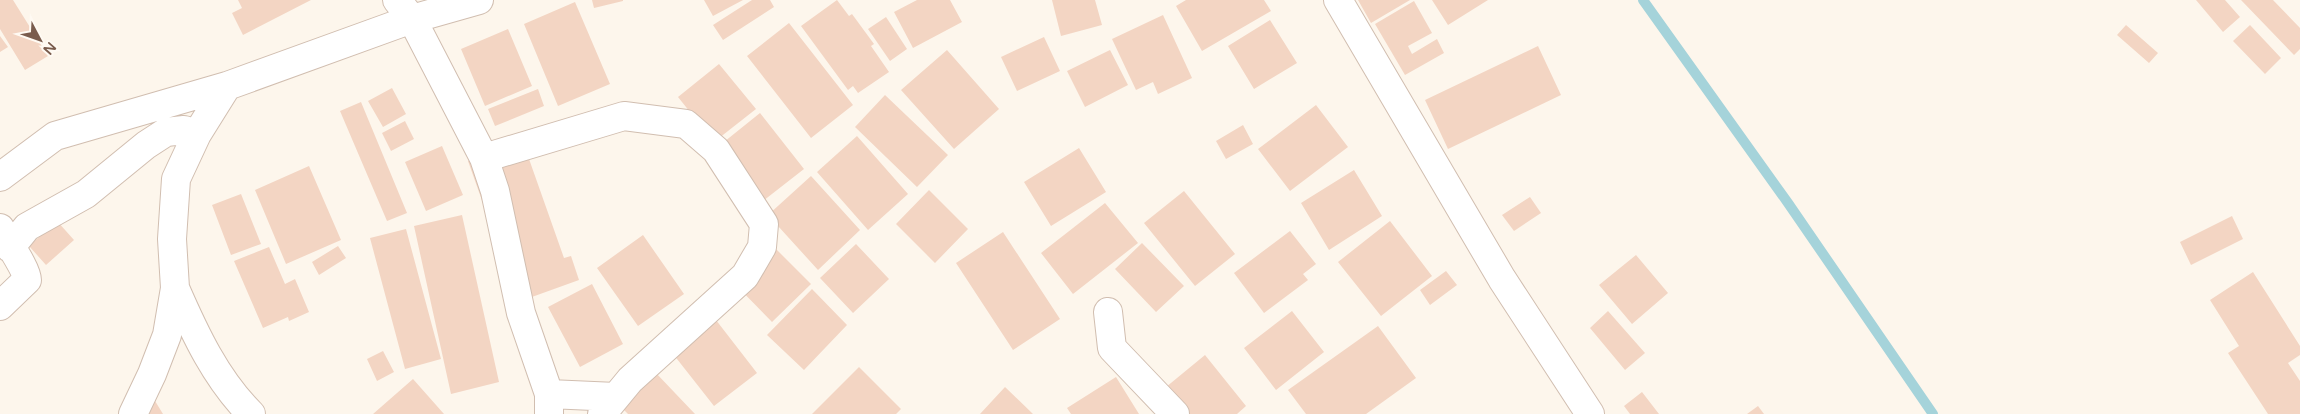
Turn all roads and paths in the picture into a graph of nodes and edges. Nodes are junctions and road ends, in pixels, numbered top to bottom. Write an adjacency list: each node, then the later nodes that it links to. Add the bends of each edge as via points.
1 (479, 0): 3 (street)
2 (1338, 0): 17 (street, via 1502,279)
3 (405, 9): 4 (street); 6 (street)
4 (227, 86): 5 (street); 7 (street, via 55,136)
5 (197, 134): 8 (street, via 184,130 166,132 86,194); 9 (street, via 176,179 172,239)
6 (484, 158): 12 (street, via 495,191 521,313); 13 (street, via 624,116 686,124 716,150 764,224 762,247 745,276 630,380)
7 (0, 177)
8 (5, 238): 10 (street, via 27,273 27,280)
9 (175, 288): 14 (street, via 167,335); 15 (street, via 198,341 236,398)
10 (0, 306)
11 (1108, 312): 16 (street, via 1112,348)
12 (549, 404): 13 (street)
13 (609, 405)
14 (133, 414)
15 (251, 414)
16 (1176, 414)
17 (1590, 414)

